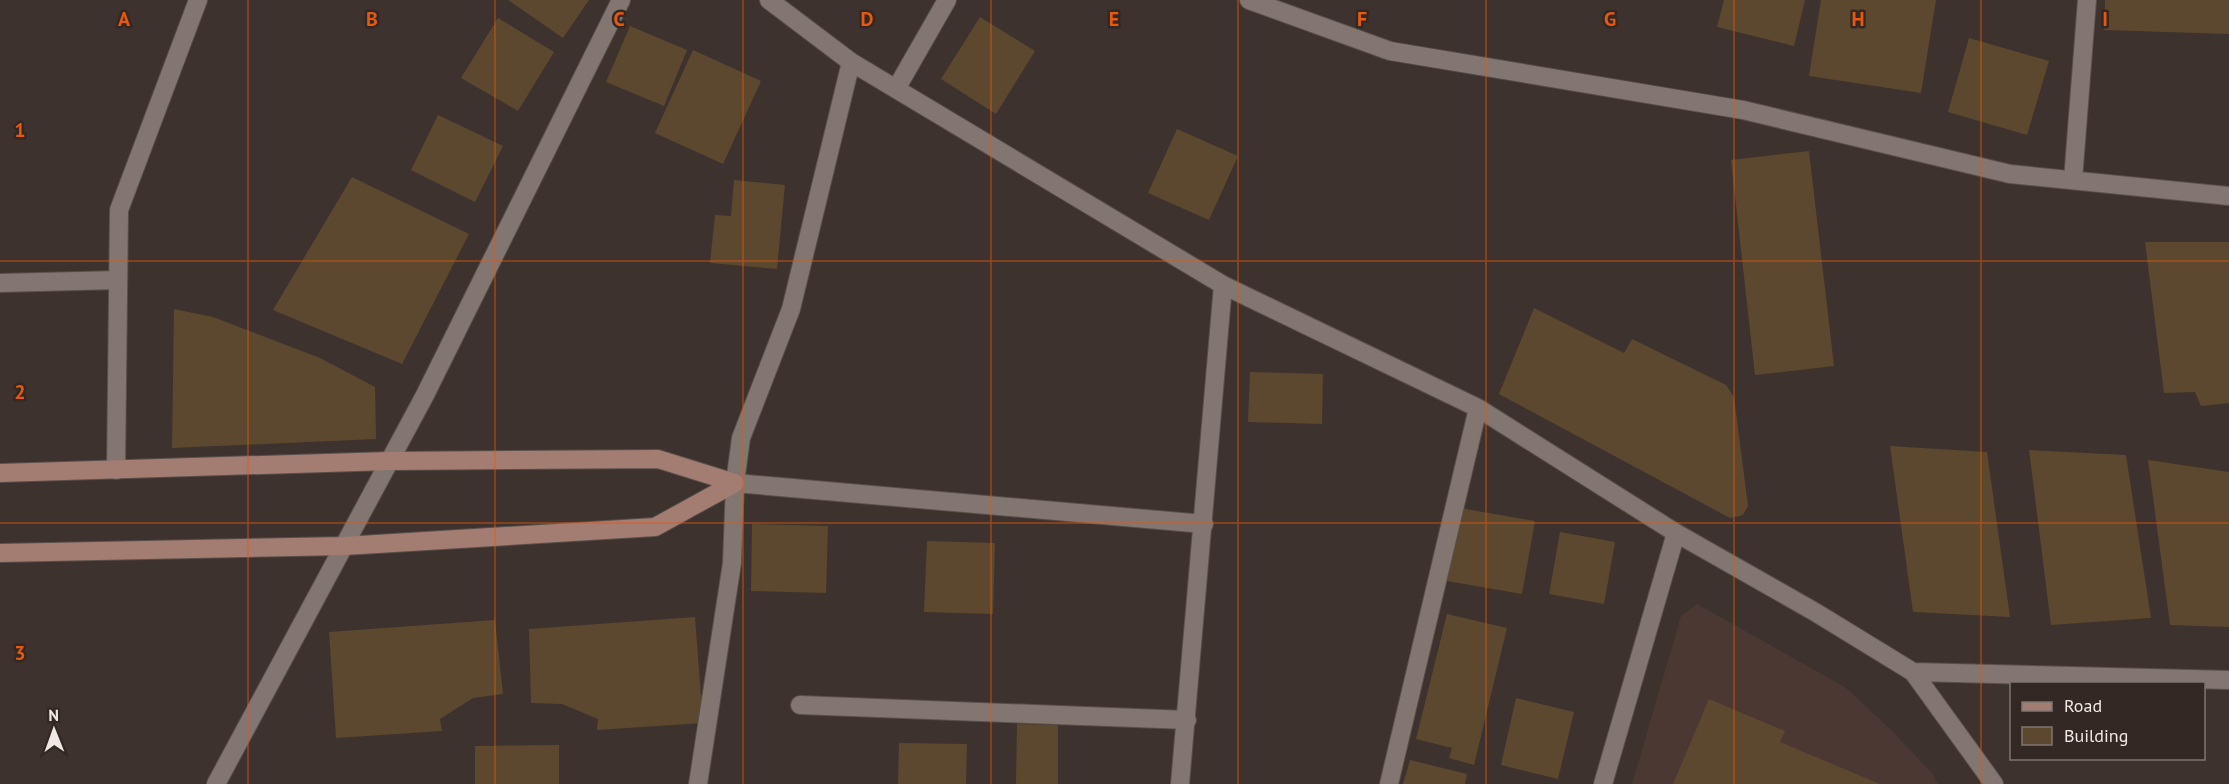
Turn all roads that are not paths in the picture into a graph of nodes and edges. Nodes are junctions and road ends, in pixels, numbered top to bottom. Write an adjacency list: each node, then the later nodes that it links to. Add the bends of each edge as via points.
1 (198, 0): 11 (street, via 119,210)
2 (621, 0): 15 (street)
3 (769, 0): 7 (street)
4 (947, 0): 8 (street)
5 (1249, 0): 9 (street, via 1390,51 1743,110 2010,174)
6 (2087, 0): 9 (street)
7 (851, 62): 8 (street); 18 (street, via 791,309 741,438)
8 (896, 89): 13 (street)
9 (2073, 180): 10 (street)
10 (2229, 196)
11 (118, 280): 12 (street); 16 (street)
12 (0, 283)
13 (1223, 285): 14 (street); 19 (street)
14 (1478, 408): 20 (street); 30 (street)
15 (389, 461): 16 (street); 18 (street, via 658,459); 21 (street)
16 (116, 470): 17 (street)
17 (0, 473)
18 (735, 483): 19 (street); 21 (street, via 655,527); 28 (street, via 732,563)
19 (1204, 524): 26 (street)
20 (1676, 533): 23 (street); 31 (street)
21 (344, 546): 22 (street); 27 (street)
22 (0, 553)
23 (1913, 672): 24 (street); 32 (street)
24 (2229, 680)
25 (800, 705): 26 (street)
26 (1187, 720): 29 (street)
27 (216, 784)
28 (698, 784)
29 (1180, 784)
30 (1389, 784)
31 (1603, 784)
32 (1994, 784)

